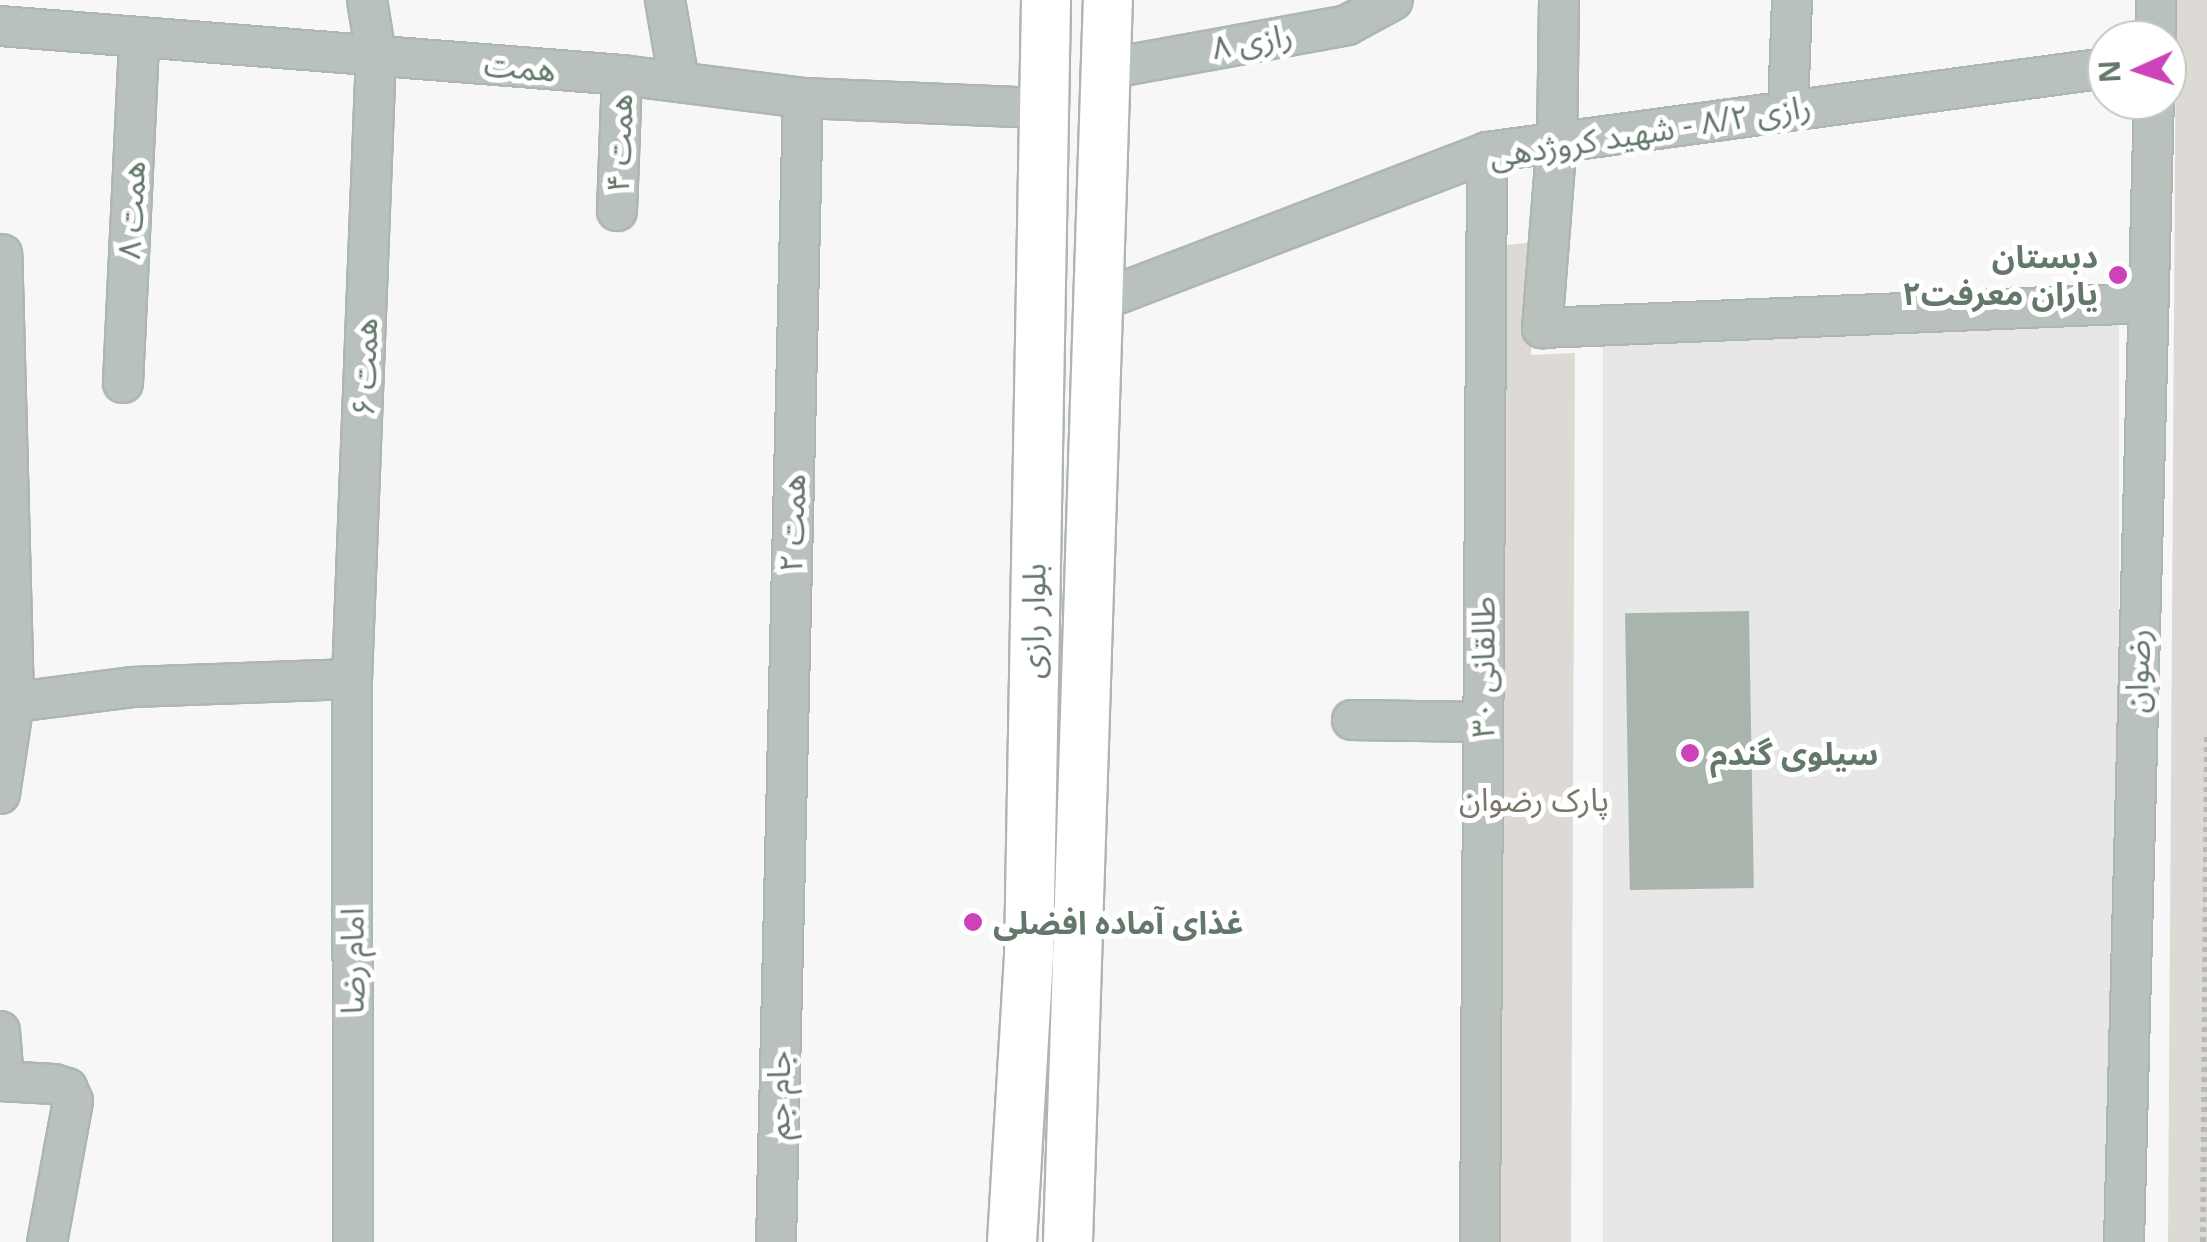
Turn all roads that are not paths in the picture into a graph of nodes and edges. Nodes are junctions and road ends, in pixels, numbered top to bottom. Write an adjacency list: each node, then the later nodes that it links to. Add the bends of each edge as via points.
1 (367, 0): 12 (street, همت ۶)
2 (665, 0): 16 (street)
3 (1046, 0): 18 (main road, بلوار رازی)
4 (1108, 0): 13 (main road, بلوار رازی)
5 (1393, 0): 8 (street, رازی ۸)
6 (1559, 0): 21 (street)
7 (1792, 0): 19 (street)
8 (1346, 13): 13 (street, رازی ۸)
9 (99, 16): 10 (street, همت); 11 (street, همت)
10 (0, 26)
11 (139, 38): 12 (street, همت); 27 (street, همت ۸)
12 (376, 55): 15 (street, همت); 28 (street, همت ۶)
13 (1106, 69): 25 (main road, بلوار رازی)
14 (2087, 71): 19 (street, رازی ۸/۲ - شهید کروژدهی)
15 (622, 76): 16 (street, همت); 23 (street, همت ۴)
16 (679, 81): 17 (street, همت)
17 (803, 98): 18 (street, همت); 33 (street, همت ۲)
18 (1040, 108): 34 (main road, بلوار رازی)
19 (1788, 109): 21 (street, رازی ۸/۲ - شهید کروژدهی)
20 (2153, 120): 26 (street, رضوان)
21 (1557, 139): 22 (street, رازی ۸/۲ - شهید کروژدهی); 26 (street, via 1542,328)
22 (1487, 152): 25 (street, رازی ۸/۲ - شهید کروژدهی); 31 (street, طالقانی ۳۰)
23 (617, 211)
24 (2, 254): 29 (street)
25 (1097, 302): 35 (main road, بلوار رازی)
26 (2145, 303): 44 (street, رضوان)
27 (123, 382)
28 (352, 679): 29 (street, via 132,687); 39 (street, امام رضا)
29 (7, 703): 32 (street)
30 (1352, 720): 31 (street)
31 (1483, 722): 43 (street, طالقانی ۳۰)
32 (0, 794)
33 (780, 948): 40 (street, جام جم)
34 (1028, 957): 35 (main road); 41 (main road, بلوار رازی)
35 (1077, 958): 42 (main road, بلوار رازی)
36 (0, 1031): 37 (street)
37 (2, 1081): 38 (street, via 54,1084 67,1088 72,1101)
38 (48, 1242)
39 (353, 1242)
40 (776, 1242)
41 (1012, 1242)
42 (1068, 1242)
43 (1480, 1242)
44 (2124, 1242)

